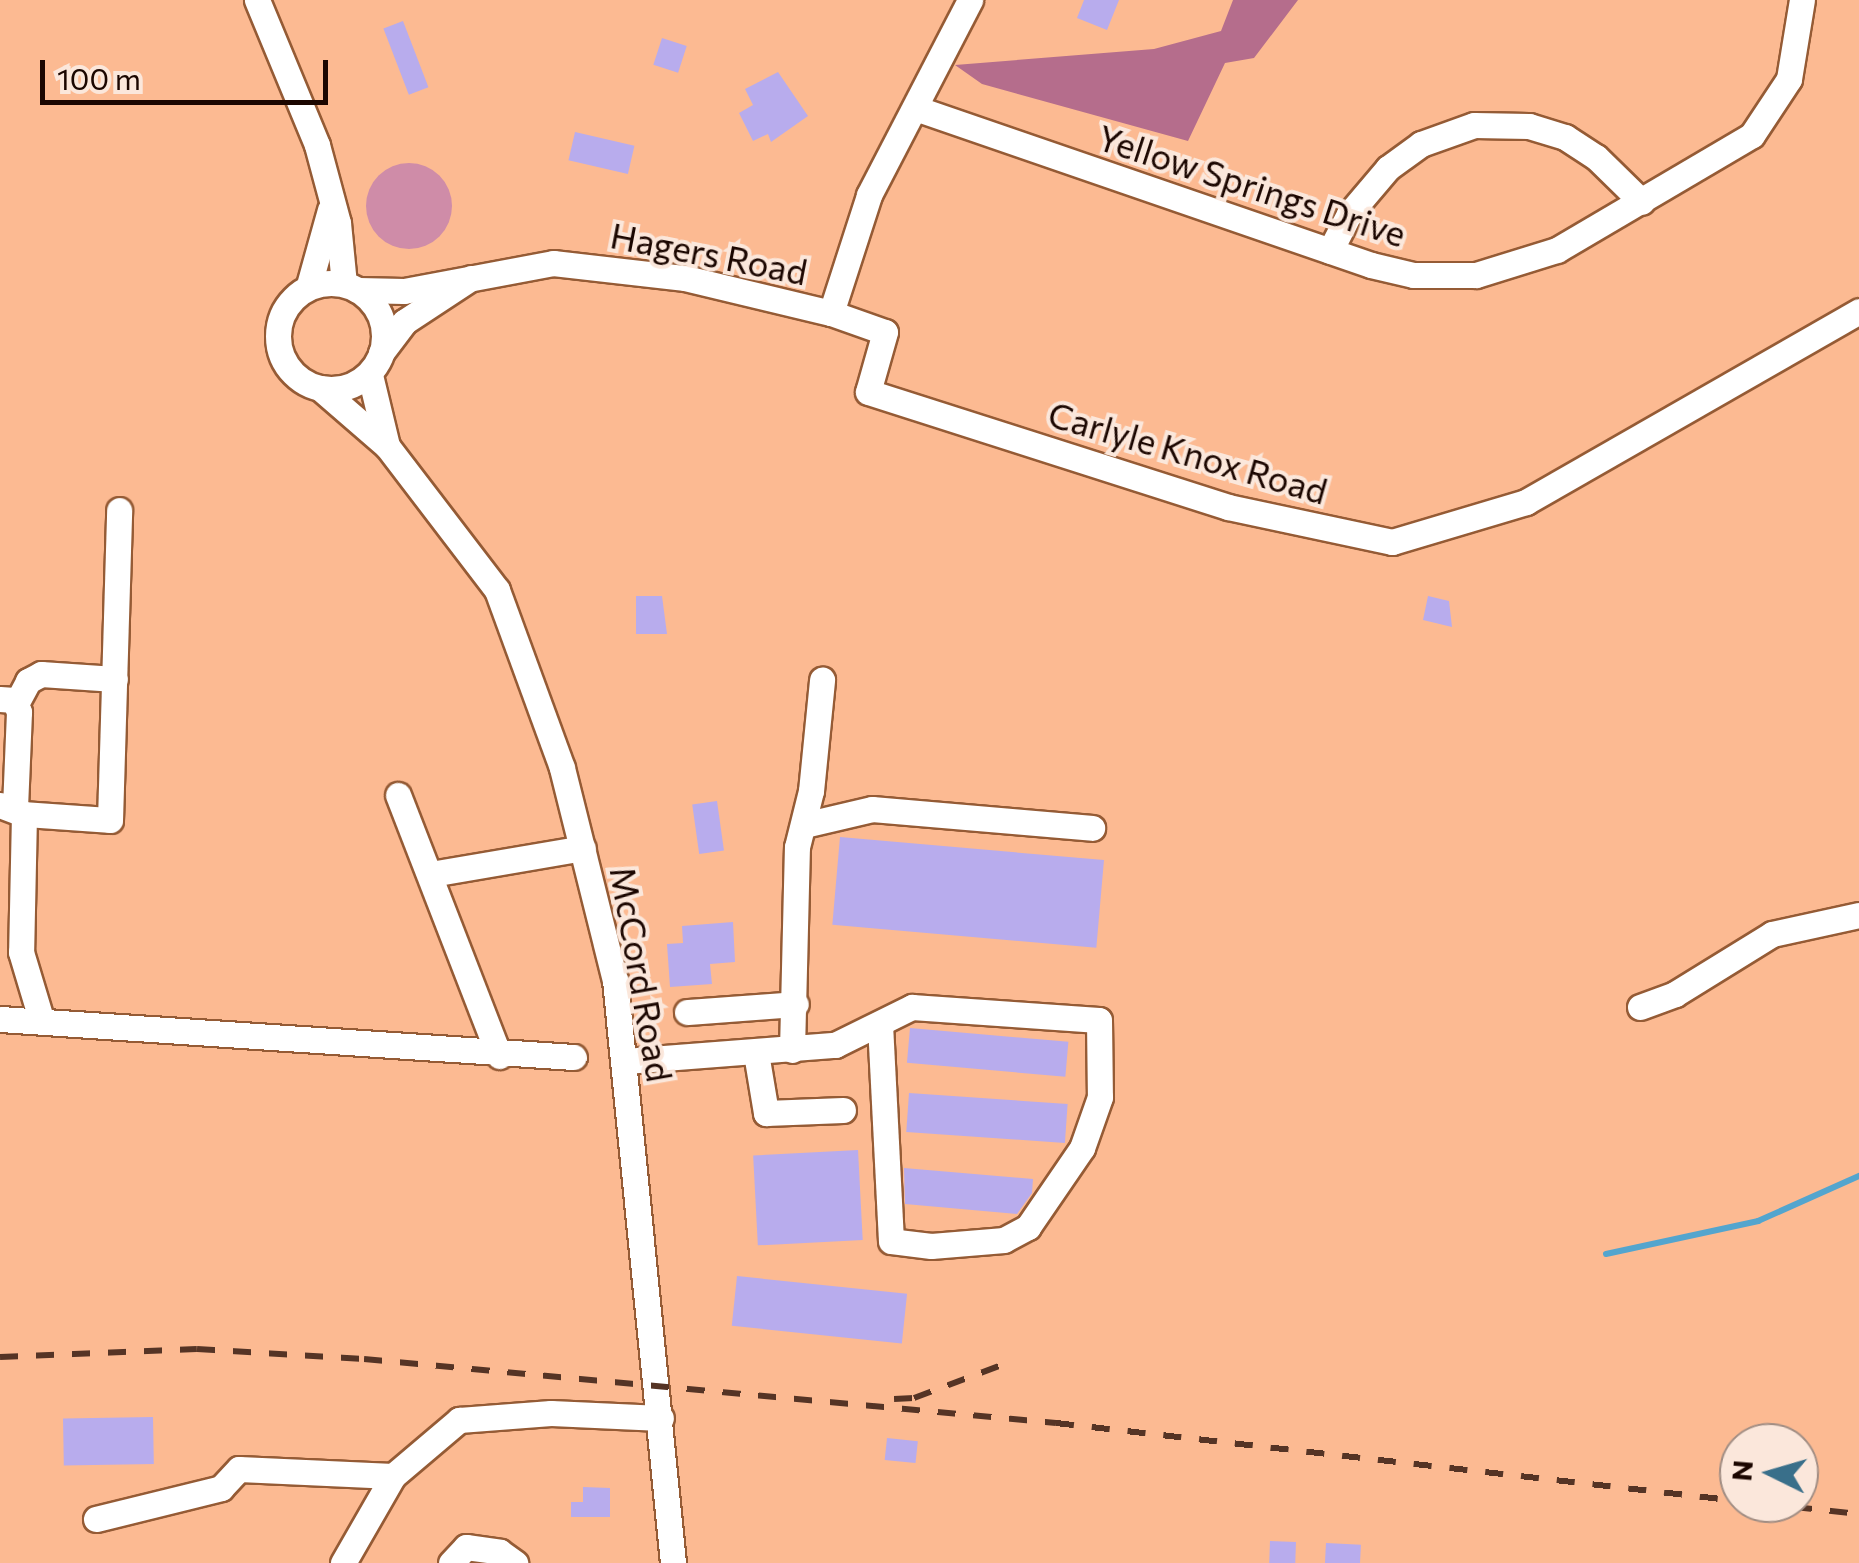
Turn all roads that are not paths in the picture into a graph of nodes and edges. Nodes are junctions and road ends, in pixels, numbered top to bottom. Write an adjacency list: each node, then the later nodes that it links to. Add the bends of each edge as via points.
1 (257, 0): 6 (street, McCord Road, via 317,145)
2 (970, 0): 4 (street, Hagers Road)
3 (1802, 0): 5 (street, Yellow Springs Drive, via 1789,79 1764,122 1739,146)
4 (914, 108): 7 (street, Yellow Springs Drive); 12 (street, Hagers Road, via 857,222)
5 (1642, 202): 7 (street, Yellow Springs Drive, via 1538,259 1487,274 1412,274); 7 (street, via 1565,137 1511,123 1474,125 1422,144 1388,168 1354,206)
6 (330, 210): 9 (street, McCord Road); 10 (street, McCord Road)
7 (1330, 251)
8 (471, 278): 10 (street, Hagers Road, via 404,291); 12 (street, Hagers Road, via 553,263 765,294); 13 (street, Hagers Road, via 404,322)
9 (309, 286): 10 (street); 14 (street, McCord Road, via 283,308 279,346 294,374)
10 (351, 287): 13 (street, McCord Road, via 383,325)
11 (1859, 312): 12 (street, Carlyle Knox Road, via 1526,502 1392,542 1228,508 868,392 885,332)
12 (831, 313)
13 (375, 365): 14 (street, via 350,386); 15 (street, McCord Road)
14 (320, 388): 15 (street, McCord Road)
15 (387, 446): 24 (street, McCord Road, via 497,590 562,768)
16 (120, 510): 17 (street)
17 (115, 679): 19 (street, via 41,674); 21 (street, via 110,820)
18 (822, 680): 22 (street)
19 (8, 701): 21 (street)
20 (398, 795): 25 (street, via 418,855)
21 (13, 808): 31 (street, via 21,952)
22 (804, 825): 23 (street, via 872,810); 27 (street, via 797,847)
23 (1092, 828)
24 (583, 848): 25 (street); 37 (street, McCord Road, via 615,980)
25 (432, 874): 35 (street)
26 (1859, 915): 28 (street, via 1772,934 1675,994)
27 (796, 1004): 29 (street); 33 (street)
28 (1640, 1006)
29 (687, 1012)
30 (0, 1020): 31 (street)
31 (42, 1022): 35 (street)
32 (880, 1024): 32 (street, via 891,1241 931,1246 1004,1240 1028,1226 1082,1148 1100,1097 1099,1020 912,1007); 33 (street, via 836,1046)
33 (792, 1050): 34 (street)
34 (756, 1053): 37 (street); 38 (street, via 766,1113)
35 (499, 1056): 36 (street)
36 (574, 1057)
37 (625, 1061): 39 (street, McCord Road)
38 (843, 1110)
39 (661, 1418): 40 (street, via 551,1413 459,1420); 45 (street, McCord Road)
40 (394, 1476): 41 (street, via 239,1469 221,1488); 42 (street)
41 (96, 1519)
42 (342, 1563)
43 (450, 1563): 44 (street, via 466,1548 500,1552)
44 (515, 1563)
45 (673, 1563)

